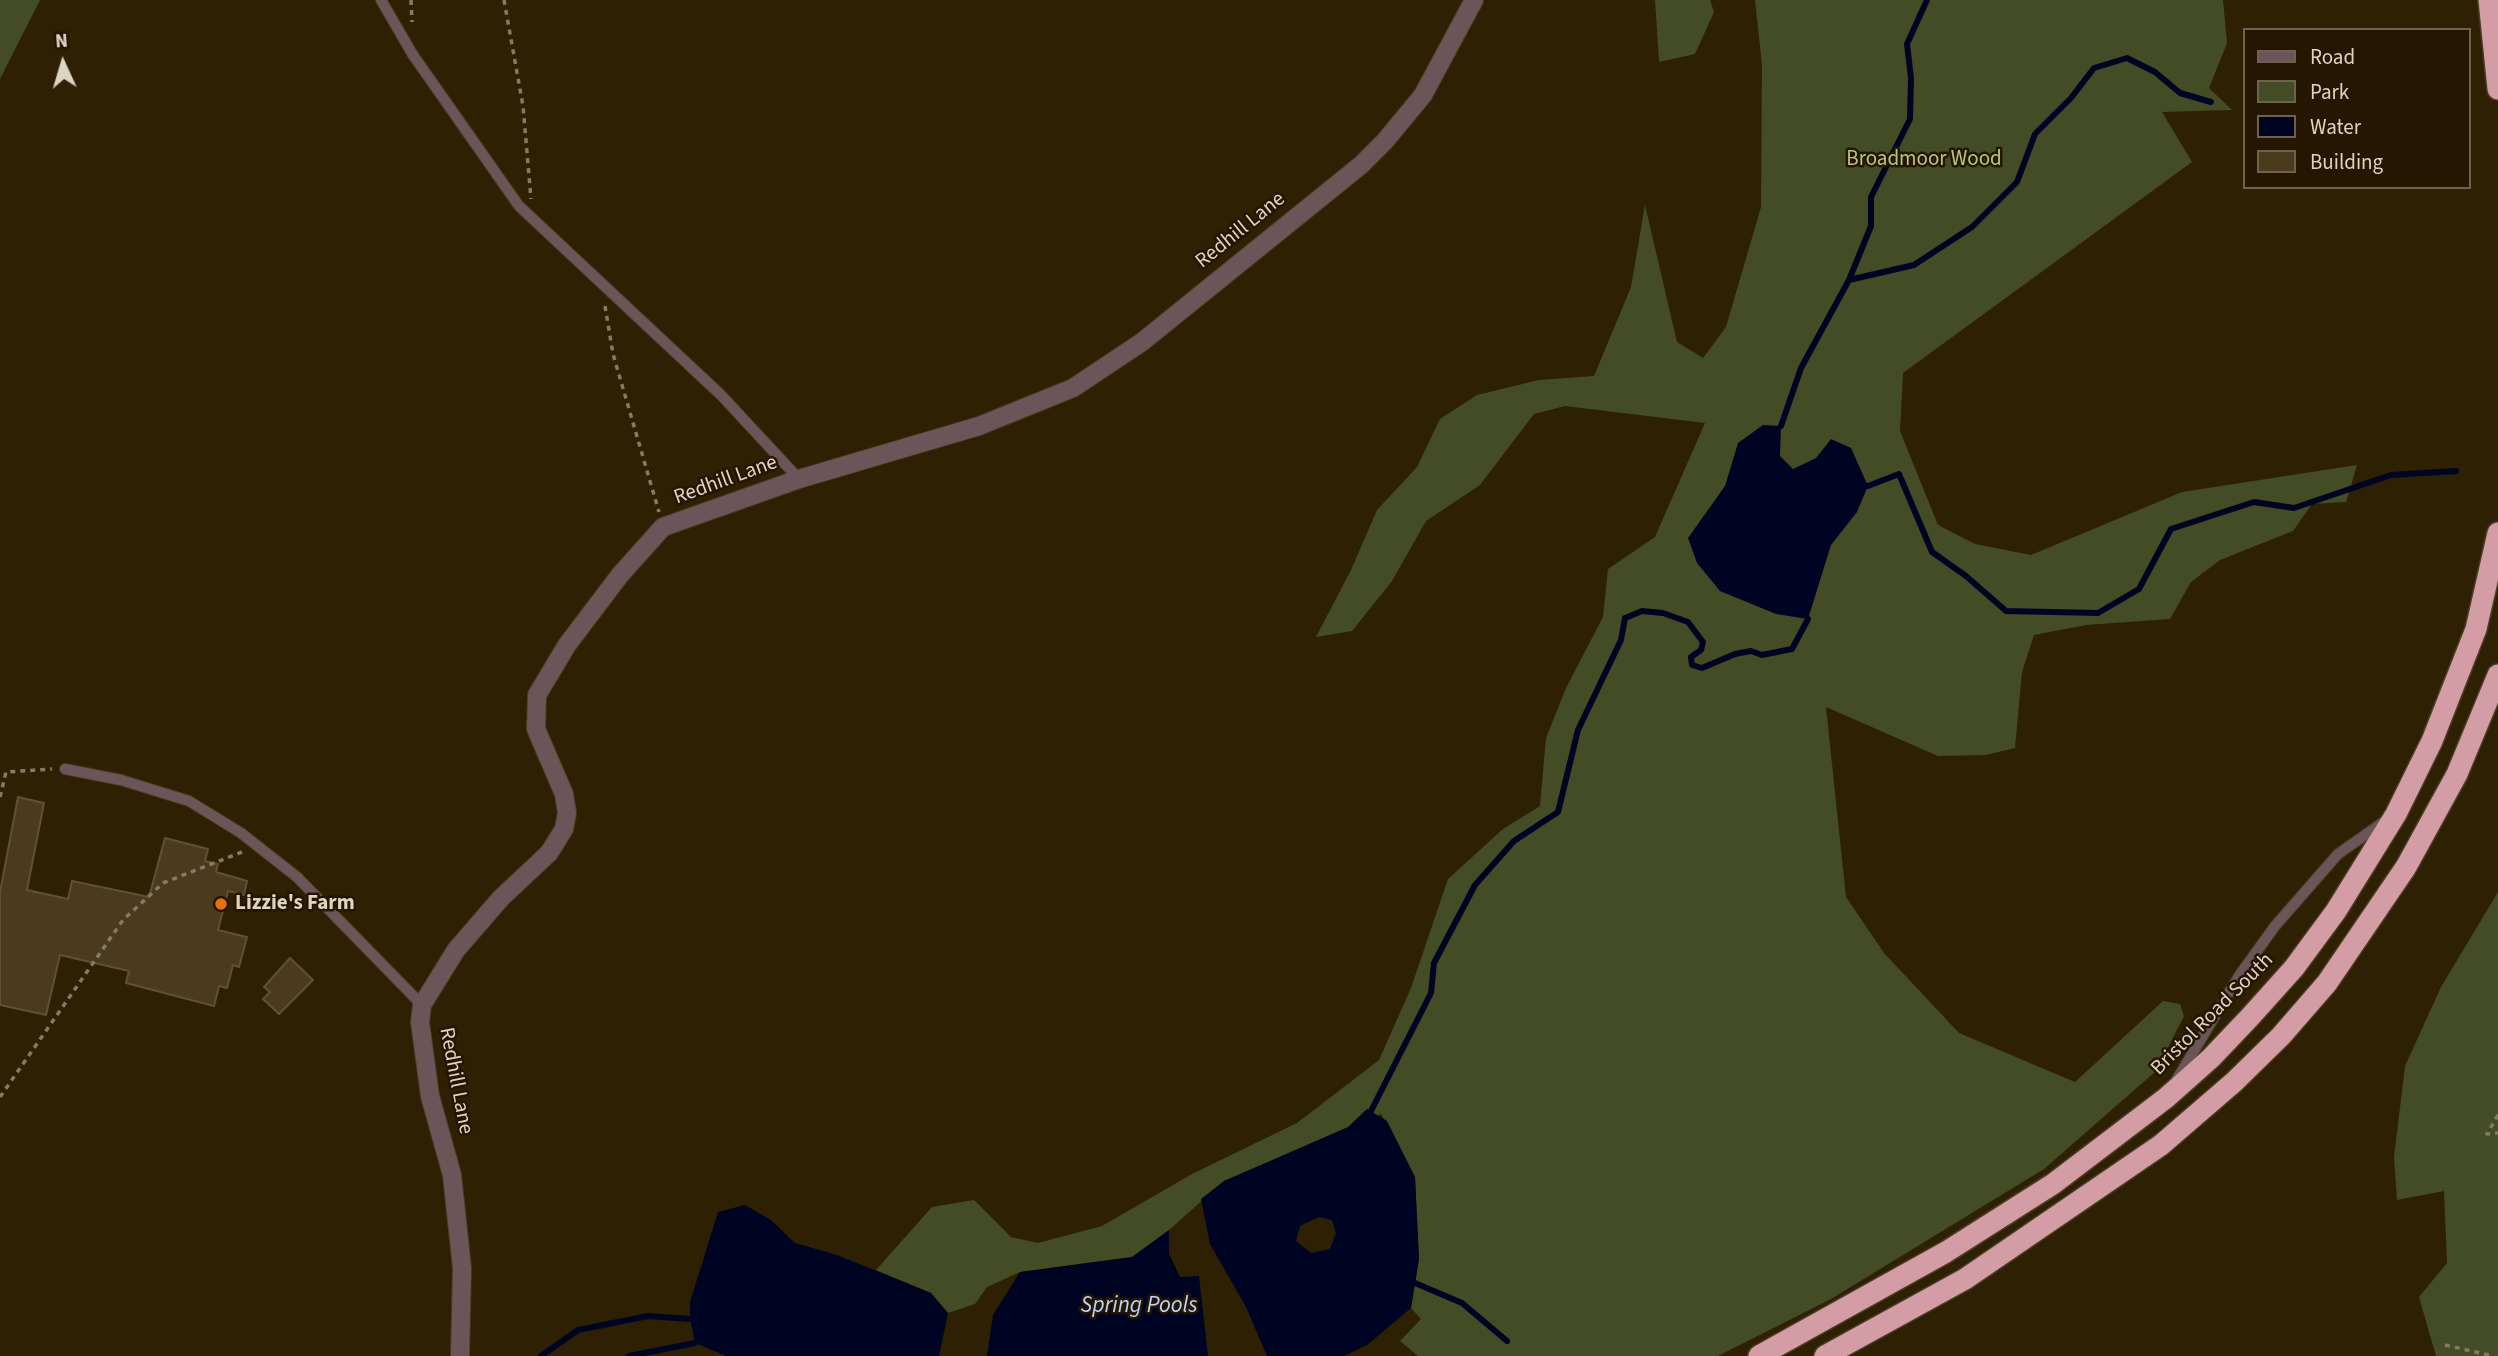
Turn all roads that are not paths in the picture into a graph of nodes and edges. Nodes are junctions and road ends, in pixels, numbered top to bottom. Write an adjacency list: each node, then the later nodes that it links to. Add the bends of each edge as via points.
1 (381, 0): 5 (lane, via 413,55 519,206 720,395)
2 (1474, 0): 5 (street, Redhill Lane, via 1423,95 1385,141 1142,342 1073,388 1002,416)
3 (2489, 0): 4 (highway)
4 (2498, 89)
5 (799, 478): 10 (street, Redhill Lane, via 663,527 567,645 537,695 536,729 564,794 564,829 549,853 500,898 456,950)
6 (2498, 533): 9 (highway, Bristol Road South, via 2476,629 2432,741)
7 (2498, 675): 14 (highway, via 2457,774 2406,867 2327,983 2271,1045 2161,1145 1965,1279)
8 (65, 769): 10 (lane, via 189,801 258,846 297,877)
9 (2396, 814): 11 (highway, Bristol Road South, via 2336,911 2294,968 2211,1058); 11 (lane, via 2338,854 2275,926 2239,976)
10 (422, 1005): 12 (street, Redhill Lane, via 430,1096 452,1175 462,1268)
11 (2166, 1098): 13 (highway, Bristol Road South, via 2053,1184 1946,1252)
12 (464, 1353)
13 (1759, 1356)
14 (1825, 1356)

